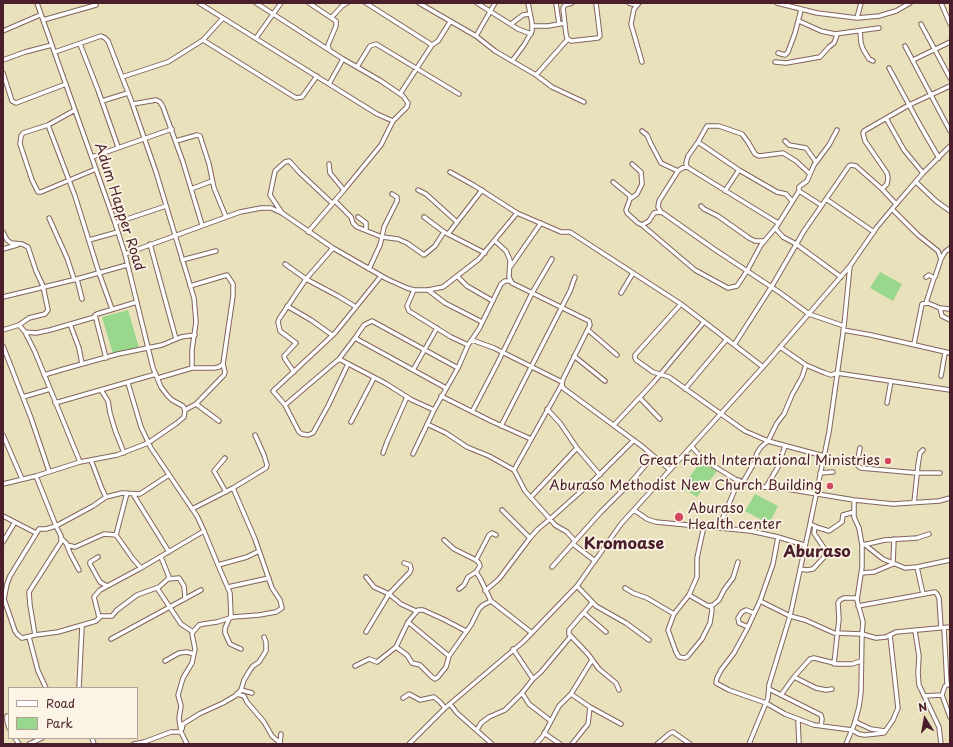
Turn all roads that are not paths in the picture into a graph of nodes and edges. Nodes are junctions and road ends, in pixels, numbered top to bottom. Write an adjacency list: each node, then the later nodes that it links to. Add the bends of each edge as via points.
1 (37, 3): 26 (street, Adum Happer Road)
2 (199, 3): 28 (street)
3 (256, 3): 24 (street)
4 (281, 3): 24 (street)
5 (309, 3): 27 (street)
6 (347, 3): 27 (street)
7 (420, 3): 32 (street)
8 (478, 3): 23 (street)
9 (495, 3): 23 (street)
10 (528, 3): 25 (street)
11 (556, 3): 35 (street)
12 (572, 3): 33 (street, via 566,4 563,8)
13 (596, 3): 46 (street, via 600,36 571,41)
14 (629, 3): 20 (street)
15 (777, 3): 22 (street)
16 (861, 3): 29 (street)
17 (910, 3): 29 (street, via 879,16)
18 (942, 3): 37 (street)
19 (369, 4): 51 (street)
20 (637, 4): 62 (street, via 631,24)
21 (96, 5): 30 (street)
22 (801, 10): 29 (street); 31 (street)
23 (490, 11): 34 (street); 44 (street)
24 (274, 14): 45 (street); 53 (street)
25 (530, 14): 34 (street, via 523,15); 38 (street)
26 (40, 15): 30 (street, Adum Happer Road); 41 (street)
27 (332, 17): 53 (street, via 337,23 328,44)
28 (223, 18): 45 (street); 47 (street)
29 (857, 18)
30 (43, 20): 50 (street, Adum Happer Road)
31 (799, 21): 43 (street, via 821,32); 56 (street, via 788,52 785,55)
32 (450, 22): 44 (street); 51 (street, via 438,41)
33 (565, 23): 35 (street); 46 (street)
34 (511, 24): 42 (street)
35 (560, 24): 38 (street)
36 (921, 24): 54 (street)
37 (950, 24)
38 (533, 26): 42 (street)
39 (879, 28): 40 (street)
40 (860, 30): 43 (street); 61 (street, via 863,49)
41 (3, 31)
42 (530, 34): 60 (street)
43 (837, 35): 63 (street, via 835,41 820,57 786,63)
44 (476, 36): 60 (street)
45 (256, 38): 69 (street)
46 (568, 39): 68 (street)
47 (203, 40): 69 (street, via 296,98 302,97); 70 (street, via 168,62)
48 (950, 42): 54 (street)
49 (80, 44): 55 (street); 70 (street, via 101,36 105,38); 79 (street)
50 (52, 45): 55 (street, Adum Happer Road); 58 (street)
51 (432, 45): 65 (street)
52 (905, 46): 59 (street)
53 (329, 49): 57 (street)
54 (935, 49): 59 (street); 71 (street)
55 (55, 52): 72 (street, Adum Happer Road)
56 (778, 53)
57 (343, 59): 64 (street); 73 (street)
58 (3, 60)
59 (913, 60): 78 (street)
60 (512, 61): 68 (street)
61 (873, 61)
62 (642, 62)
63 (775, 62)
64 (357, 67): 65 (street, via 370,46 376,44); 76 (street)
65 (416, 68): 76 (street); 77 (street)
66 (889, 68): 82 (street)
67 (3, 73): 72 (street, via 12,101 16,103)
68 (536, 75): 80 (street, via 552,87)
69 (317, 76): 73 (street)
70 (122, 77): 75 (street)
71 (950, 78)
72 (66, 84): 83 (street, Adum Happer Road)
73 (329, 84): 85 (street)
74 (950, 86): 78 (street)
75 (128, 93): 79 (street); 81 (street)
76 (400, 94): 85 (street, via 408,102 407,107)
77 (459, 94)
78 (931, 94): 82 (street); 90 (street)
79 (102, 101): 96 (street)
80 (584, 102)
81 (133, 104): 87 (street, via 152,100 160,102); 91 (street)
82 (909, 104): 84 (street); 98 (street)
83 (75, 110): 86 (street); 97 (street, Adum Happer Road)
84 (886, 118): 107 (street, via 904,150); 114 (street, via 863,133 865,141 887,173 887,184)
85 (393, 121): 115 (street, via 381,145)
86 (48, 125): 109 (street); 109 (street, via 22,134 20,139 32,180 38,192)
87 (172, 129): 91 (street); 92 (street)
88 (837, 130): 99 (street)
89 (642, 131): 105 (street, via 648,135 661,163)
90 (950, 131)
91 (144, 139): 96 (street); 127 (street)
92 (176, 141): 110 (street, via 200,136); 113 (street)
93 (785, 141): 99 (street, via 789,145 806,148)
94 (698, 142): 102 (street, via 688,156); 104 (street); 108 (street, via 707,126 719,126 742,134 755,154 759,156 783,153)
95 (950, 146): 98 (street)
96 (118, 147): 97 (street)
97 (92, 157): 103 (street, Adum Happer Road)
98 (939, 158): 107 (street)
99 (816, 162): 108 (street)
100 (328, 164): 115 (street, via 330,174)
101 (632, 164): 121 (street, via 641,172 642,184 637,194)
102 (687, 166): 105 (street); 118 (street)
103 (96, 169): 109 (street); 139 (street, Adum Happer Road)
104 (739, 170): 118 (street); 123 (street, via 777,192 786,194)
105 (678, 171): 131 (street, via 660,201 658,207)
106 (450, 172): 117 (street)
107 (924, 173): 112 (street)
108 (810, 174): 119 (street)
109 (68, 180): 153 (street)
110 (212, 181): 113 (street); 134 (street)
111 (613, 182): 121 (street)
112 (916, 182): 125 (street); 130 (street)
113 (191, 189): 142 (street)
114 (882, 189): 122 (street, via 856,166 851,165); 125 (street)
115 (344, 190): 124 (street)
116 (418, 190): 138 (street)
117 (482, 190): 133 (street); 138 (street)
118 (725, 191): 141 (street)
119 (799, 191): 123 (street); 126 (street)
120 (392, 194): 152 (street, via 397,197 397,201)
121 (630, 199): 143 (street, via 627,213)
122 (826, 199): 126 (street); 149 (street)
123 (792, 201): 141 (street)
124 (333, 202): 132 (street, via 291,163 285,162 275,171 270,195); 145 (street, via 351,217 355,224); 148 (street)
125 (896, 204): 129 (street)
126 (821, 205): 158 (street)
127 (166, 206): 139 (street); 151 (street)
128 (701, 206): 155 (street, via 754,241)
129 (892, 209): 149 (street); 163 (street)
130 (950, 211)
131 (661, 212): 143 (street, via 654,213 649,221); 175 (street)
132 (282, 213): 134 (street, via 271,208 261,208); 148 (street)
133 (517, 213): 140 (street); 154 (street)
134 (226, 217): 142 (street)
135 (424, 217): 150 (street)
136 (49, 218): 184 (street)
137 (358, 218): 145 (street, via 366,223)
138 (457, 222): 150 (street)
139 (115, 223): 147 (street, Adum Happer Road)
140 (541, 223): 172 (street); 177 (street, via 562,232 570,232)
141 (778, 223): 144 (street)
142 (202, 225): 151 (street)
143 (642, 225): 175 (street, via 695,270 721,285 728,288 737,286)
144 (775, 228): 155 (street); 158 (street, via 783,237)
145 (366, 230): 152 (street)
146 (3, 232): 156 (street, via 7,240)
147 (118, 232): 153 (street); 166 (street, Adum Happer Road)
148 (308, 232): 159 (street)
149 (874, 232): 173 (street)
150 (446, 233): 152 (street, via 424,255 398,239); 165 (street)
151 (174, 235): 157 (street); 169 (street)
152 (382, 237): 174 (street)
153 (89, 240): 176 (street)
154 (495, 241): 165 (street); 172 (street, via 508,255)
155 (764, 241): 175 (street)
156 (19, 244): 161 (street); 187 (street, via 28,247)
157 (150, 244): 166 (street); 221 (street)
158 (796, 244): 182 (street); 189 (street)
159 (332, 248): 174 (street); 185 (street)
160 (950, 248): 164 (street)
161 (3, 249)
162 (216, 251): 169 (street)
163 (938, 251): 164 (street); 168 (street)
164 (945, 252): 168 (street)
165 (485, 253): 179 (street)
166 (124, 254): 171 (street, Adum Happer Road)
167 (552, 259): 193 (street)
168 (941, 259): 183 (street)
169 (182, 260): 188 (street)
170 (285, 264): 185 (street)
171 (127, 265): 176 (street); 197 (street, Adum Happer Road)
172 (510, 266): 186 (street)
173 (850, 266): 182 (street); 214 (street)
174 (368, 269): 178 (street)
175 (747, 271): 189 (street)
176 (99, 273): 184 (street); 204 (street)
177 (633, 273): 192 (street); 199 (street)
178 (381, 276): 190 (street); 201 (street)
179 (457, 276): 191 (street, via 443,287); 196 (street, via 467,286)
180 (926, 276): 183 (street)
181 (575, 277): 202 (street)
182 (841, 277): 206 (street)
183 (934, 278): 198 (street)
184 (76, 279): 187 (street); 195 (street)
185 (306, 279): 200 (street); 201 (street)
186 (510, 281): 193 (street); 196 (street, via 501,284)
187 (44, 286): 194 (street); 212 (street, via 48,311)
188 (190, 286): 218 (street, via 196,306); 239 (street, via 228,275 233,284)
189 (772, 286): 206 (street); 226 (street)
190 (414, 290): 191 (street); 213 (street, via 407,309)
191 (428, 290): 209 (street, via 445,303)
192 (621, 292)
193 (532, 293): 202 (street); 231 (street)
194 (3, 297)
195 (82, 299)
196 (493, 301): 209 (street)
197 (137, 302): 204 (street); 229 (street, Adum Happer Road)
198 (926, 303): 203 (street); 224 (street, via 921,306)
199 (681, 304): 210 (street); 249 (street, via 635,355 636,360 649,370)
200 (287, 306): 219 (street); 247 (street, via 278,322 280,331 296,342 284,357)
201 (356, 307): 219 (street)
202 (560, 307): 216 (street, via 589,321); 242 (street)
203 (940, 308): 205 (street); 208 (street, via 942,316)
204 (112, 309): 207 (street)
205 (950, 309)
206 (809, 314): 214 (street); 228 (street)
207 (95, 317): 211 (street); 236 (street)
208 (950, 320)
209 (482, 322): 223 (street)
210 (704, 322): 222 (street); 249 (street)
211 (70, 324): 217 (street, via 36,333); 238 (street)
212 (18, 325): 215 (street); 217 (street)
213 (437, 328): 225 (street); 230 (street)
214 (844, 328): 224 (street); 248 (street)
215 (3, 330)
216 (588, 330): 234 (street); 235 (street)
217 (25, 332): 250 (street)
218 (194, 335): 221 (street); 243 (street)
219 (332, 335): 247 (street)
220 (355, 338): 230 (street, via 364,325 372,321); 237 (street); 246 (street)
221 (176, 339): 229 (street)
222 (726, 339): 226 (street); 260 (street)
223 (472, 340): 225 (street); 231 (street)
224 (914, 344): 232 (street)
225 (468, 345): 244 (street)
226 (734, 345): 245 (street)
227 (3, 346): 264 (street)
228 (780, 347): 241 (street); 245 (street)
229 (148, 348): 236 (street); 251 (street, Adum Happer Road)
230 (425, 349): 244 (street); 246 (street)
231 (503, 353): 242 (street); 274 (street)
232 (945, 353): 233 (street); 252 (street)
233 (950, 353)
234 (617, 355)
235 (574, 356): 254 (street); 257 (street)
236 (106, 358): 238 (street)
237 (340, 359): 240 (street); 270 (street)
238 (82, 364): 250 (street)
239 (223, 364): 243 (street, via 219,368); 269 (street, via 224,375)
240 (348, 364): 253 (street); 270 (street, via 328,406 310,435 299,432)
241 (806, 365): 248 (street, via 826,373); 286 (street, via 784,414)
242 (532, 366): 257 (street); 281 (street)
243 (192, 368): 251 (street)
244 (458, 368): 258 (street)
245 (763, 368): 275 (street)
246 (413, 370): 258 (street)
247 (294, 372): 270 (street, via 274,391)
248 (837, 373): 255 (street); 297 (street)
249 (661, 374): 260 (street); 266 (street)
250 (44, 375): 259 (street)
251 (157, 376): 256 (street); 272 (street, Adum Happer Road, via 169,397)
252 (941, 376)
253 (374, 378): 265 (street); 278 (street)
254 (605, 381)
255 (891, 381): 262 (street); 268 (street)
256 (128, 383): 261 (street); 287 (street)
257 (562, 383): 271 (street); 280 (street, via 566,390)
258 (446, 388): 263 (street)
259 (50, 389): 264 (street); 267 (street)
260 (685, 389): 275 (street)
261 (101, 390): 267 (street); 293 (street, via 108,401)
262 (950, 390)
263 (441, 396): 273 (street); 274 (street)
264 (23, 397): 301 (street)
265 (408, 397): 273 (street); 294 (street)
266 (640, 398): 276 (street); 280 (street)
267 (55, 403): 300 (street)
268 (887, 403)
269 (196, 404): 272 (street); 277 (street)
270 (285, 405)
271 (547, 409): 284 (street); 290 (street)
272 (185, 410): 287 (street, via 184,417)
273 (434, 410): 279 (street)
274 (472, 412): 281 (street)
275 (722, 414): 286 (street, via 739,428); 289 (street)
276 (660, 419)
277 (219, 421)
278 (351, 422)
279 (428, 424): 295 (street); 302 (street)
280 (614, 425): 285 (street)
281 (501, 426): 284 (street)
282 (3, 435): 311 (street)
283 (254, 435): 315 (street, via 267,467)
284 (531, 438): 302 (street)
285 (634, 440): 296 (street); 309 (street)
286 (768, 441): 288 (street); 312 (street, via 761,447 754,463)
287 (148, 443): 293 (street); 308 (street)
288 (785, 446): 297 (street); 314 (street, via 778,468)
289 (692, 447): 303 (street); 312 (street, via 704,460)
290 (578, 448): 309 (street); 321 (street)
291 (860, 448): 306 (street, via 857,463 860,468)
292 (923, 450): 306 (street, via 920,453)
293 (124, 453): 299 (street)
294 (383, 453)
295 (413, 454)
296 (653, 456): 303 (street); 348 (street)
297 (824, 456): 304 (street)
298 (225, 458): 316 (street, via 214,471)
299 (91, 460): 300 (street); 320 (street)
300 (80, 462): 301 (street)
301 (49, 470): 310 (street)
302 (514, 470): 321 (street, via 521,485)
303 (670, 470): 327 (street)
304 (820, 472): 305 (street); 319 (street)
305 (833, 472)
306 (917, 473): 307 (street); 324 (street)
307 (940, 473)
308 (169, 475): 318 (street, via 144,492); 325 (street)
309 (600, 475): 330 (street)
310 (36, 476): 311 (street); 333 (street)
311 (22, 478): 313 (street)
312 (741, 481): 314 (street, via 751,486); 335 (street)
313 (3, 484)
314 (766, 487): 319 (street)
315 (233, 488): 316 (street); 352 (street)
316 (226, 492): 325 (street)
317 (128, 493): 318 (street); 320 (street); 340 (street)
318 (133, 494): 353 (street)
319 (816, 494): 323 (street); 332 (street)
320 (106, 497): 333 (street)
321 (531, 497): 330 (street)
322 (950, 498): 324 (street)
323 (854, 500): 324 (street, via 892,504); 328 (street)
324 (914, 503)
325 (192, 509): 337 (street)
326 (502, 510): 344 (street)
327 (634, 510): 334 (street, via 656,522); 358 (street)
328 (854, 512): 336 (street, via 843,515 842,522 829,531); 349 (street)
329 (3, 516): 331 (street)
330 (550, 519): 344 (street); 348 (street, via 567,532)
331 (15, 522): 338 (street); 347 (street)
332 (810, 524): 336 (street); 351 (street)
333 (56, 526): 338 (street, via 38,529); 343 (street)
334 (704, 526): 335 (street); 384 (street, via 697,558 698,574)
335 (719, 527): 342 (street)
336 (816, 527): 366 (street, via 814,533 826,555 813,568)
337 (204, 531): 353 (street); 362 (street)
338 (36, 533): 381 (street, via 10,576)
339 (929, 534): 345 (street, via 917,538)
340 (116, 535): 350 (street, via 104,534 75,547); 365 (street)
341 (496, 535): 356 (street, via 489,535)
342 (778, 537): 351 (street); 388 (street, via 773,564)
343 (62, 538): 350 (street); 415 (street, via 29,592)
344 (530, 538): 380 (street, via 499,579)
345 (894, 539): 349 (street); 361 (street)
346 (444, 540): 356 (street, via 454,549)
347 (3, 542)
348 (574, 542): 358 (street); 363 (street)
349 (863, 544): 361 (street); 369 (street)
350 (67, 545): 367 (street)
351 (804, 545): 366 (street)
352 (259, 551): 362 (street); 371 (street)
353 (169, 552): 355 (street)
354 (98, 557): 373 (street, via 90,564 100,582)
355 (161, 557): 365 (street); 372 (street)
356 (476, 560): 368 (street, via 480,566)
357 (950, 560): 364 (street)
358 (595, 561): 374 (street)
359 (738, 562): 390 (street, via 733,578 719,600)
360 (404, 564): 382 (street, via 410,566 410,572)
361 (893, 564): 364 (street, via 905,568); 369 (street)
362 (218, 565): 375 (street)
363 (552, 567)
364 (917, 567): 383 (street)
365 (141, 568): 373 (street)
366 (800, 569): 399 (street)
367 (79, 570)
368 (476, 572): 378 (street); 380 (street)
369 (861, 574): 385 (street)
370 (366, 577): 382 (street, via 371,584)
371 (269, 578): 375 (street); 401 (street, via 280,600 281,610)
372 (168, 579): 376 (street); 386 (street, via 179,578 184,586)
373 (107, 586): 400 (street, via 94,597)
374 (577, 586): 389 (street); 412 (street)
375 (228, 587): 401 (street, via 231,598)
376 (156, 588): 392 (street); 400 (street, via 137,595 112,616)
377 (625, 588): 398 (street)
378 (459, 589)
379 (201, 590): 386 (street)
380 (485, 591): 387 (street)
381 (4, 592): 396 (street)
382 (389, 594): 393 (street, via 401,604); 410 (street)
383 (923, 594): 391 (street); 405 (street, via 937,594)
384 (688, 595): 390 (street); 398 (street)
385 (857, 598): 391 (street); 413 (street, via 844,598 838,603)
386 (185, 599): 392 (street)
387 (491, 601): 407 (street, via 479,609); 412 (street)
388 (760, 601): 397 (street); 399 (street)
389 (592, 603): 395 (street); 421 (street)
390 (711, 606): 398 (street, via 708,629 692,653 685,658 677,655 668,632)
391 (858, 606): 414 (street, via 863,616)
392 (169, 607): 409 (street, via 181,624); 420 (street)
393 (416, 611): 402 (street); 407 (street, via 423,610)
394 (3, 612): 396 (street)
395 (584, 612): 411 (street); 417 (street, via 569,630)
396 (8, 613): 418 (street, via 18,635 22,638)
397 (754, 613): 404 (street); 404 (street, via 746,610 738,618 739,623)
398 (674, 614)
399 (790, 616): 413 (street); 437 (street)
400 (99, 617): 403 (street, via 96,621)
401 (230, 618): 409 (street, via 199,625); 423 (street, via 225,630 226,637 230,644)
402 (408, 622): 422 (street); 426 (street)
403 (82, 626): 415 (street); 436 (street)
404 (748, 627): 449 (street, via 732,657 716,678 716,683)
405 (942, 628): 406 (street); 408 (street); 434 (street)
406 (950, 628)
407 (466, 631): 426 (street)
408 (915, 631): 416 (street, via 896,632); 446 (street, via 919,656 919,684)
409 (193, 632): 425 (street)
410 (366, 632)
411 (606, 632)
412 (532, 633): 424 (street)
413 (838, 633): 414 (street); 430 (street)
414 (862, 634): 416 (street, via 876,638); 429 (street)
415 (36, 635): 418 (street)
416 (890, 635): 463 (street, via 898,708)
417 (571, 636): 427 (street); 433 (street)
418 (29, 637): 435 (street, via 38,671)
419 (264, 637): 439 (street, via 266,651 250,670)
420 (111, 638)
421 (649, 640)
422 (396, 647): 426 (street, via 433,678 438,677 446,667); 431 (street, via 377,662 369,659)
423 (241, 649)
424 (513, 650): 433 (street); 450 (street)
425 (194, 654): 428 (street, via 179,653); 464 (street, via 178,695 181,706)
426 (449, 656)
427 (592, 660): 440 (street, via 616,683); 444 (street)
428 (165, 661)
429 (861, 661): 430 (street); 456 (street, via 861,699)
430 (834, 664): 432 (street, via 810,659)
431 (355, 666)
432 (794, 677): 438 (street, via 816,688); 445 (street)
433 (533, 679): 442 (street)
434 (948, 684): 447 (street)
435 (46, 687)
436 (79, 687)
437 (769, 689): 445 (street); 449 (street)
438 (832, 689)
439 (241, 690): 441 (street); 443 (street)
440 (619, 690)
441 (252, 693)
442 (522, 693): 457 (street, via 529,704); 461 (street, via 505,710 489,717)
443 (237, 694): 464 (street, via 183,724); 471 (street, via 244,696)
444 (571, 694): 451 (street); 457 (street, via 559,706)
445 (782, 695): 460 (street, via 821,715)
446 (924, 696): 447 (street); 482 (street, via 939,727)
447 (942, 696): 454 (street)
448 (403, 698): 452 (street, via 409,694 420,700 434,697)
449 (766, 703): 455 (street); 479 (street)
450 (450, 704): 452 (street); 461 (street)
451 (590, 707): 459 (street); 476 (street, via 588,724)
452 (445, 708): 472 (street)
453 (7, 716): 458 (street)
454 (950, 717)
455 (798, 720): 460 (street); 480 (street)
456 (855, 720): 462 (street); 463 (street, via 871,729)
457 (551, 721): 465 (street)
458 (8, 724)
459 (621, 724)
460 (821, 726): 462 (street)
461 (476, 730): 473 (street)
462 (852, 730): 463 (street, via 865,735); 481 (street)
463 (886, 731)
464 (181, 732): 469 (street, via 171,732); 470 (street)
465 (544, 733): 474 (street); 475 (street)
466 (281, 734): 471 (street)
467 (40, 739): 468 (street)
468 (29, 744)
469 (134, 744)
470 (187, 744)
471 (280, 744)
472 (409, 744)
473 (492, 744)
474 (536, 744)
475 (560, 744)
476 (572, 744)
477 (657, 744): 478 (street, via 673,732)
478 (690, 744)
479 (750, 744)
480 (799, 744)
481 (846, 744)
482 (942, 744)

